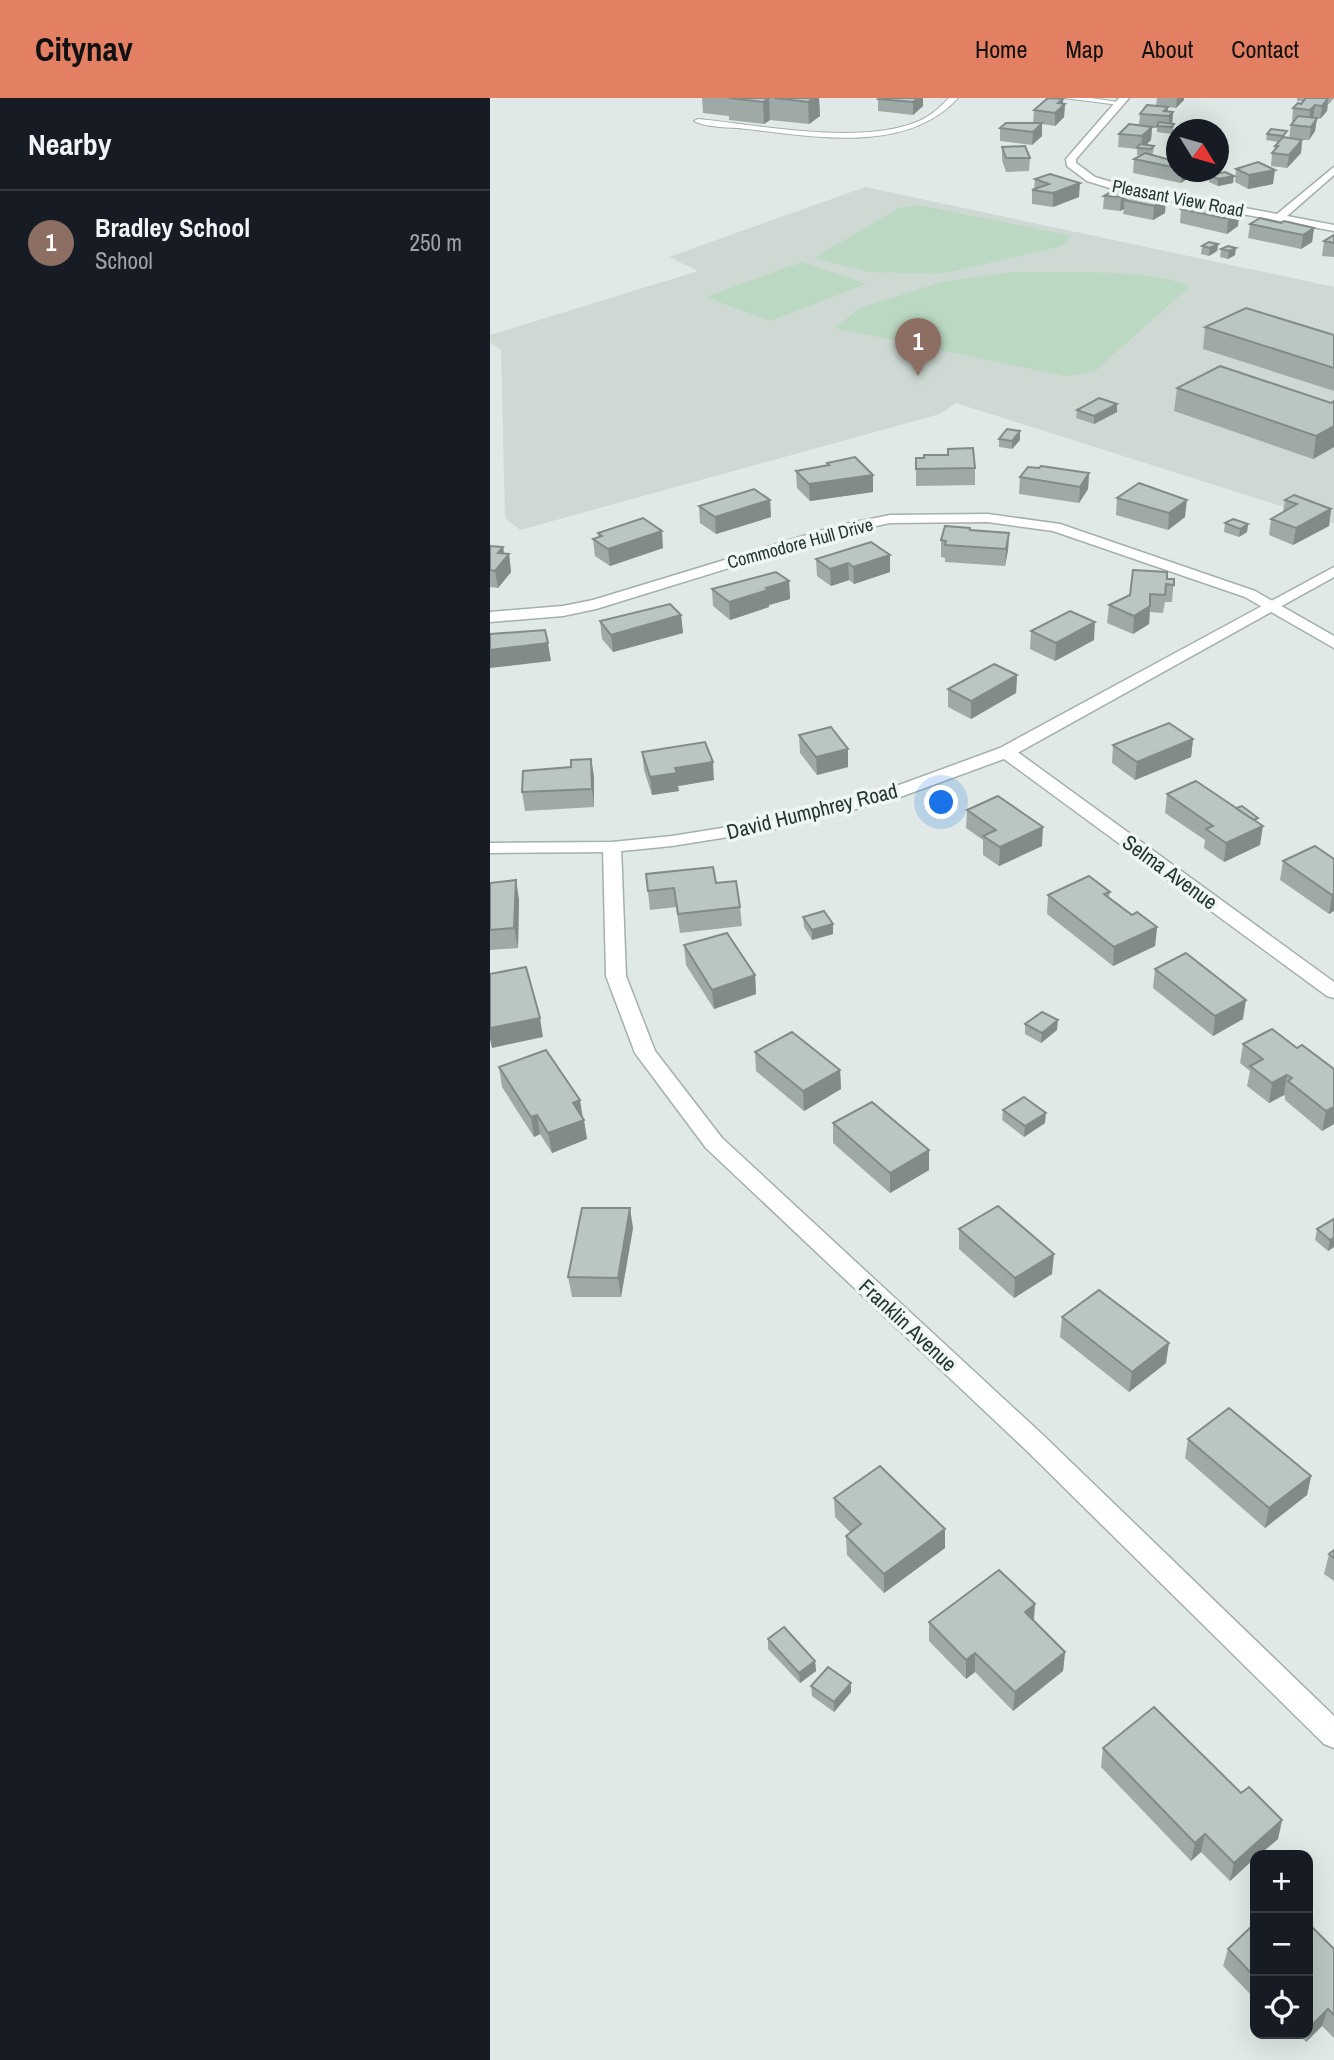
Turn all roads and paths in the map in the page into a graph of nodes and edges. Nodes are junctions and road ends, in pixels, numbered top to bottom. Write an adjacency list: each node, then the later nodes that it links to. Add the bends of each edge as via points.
1 (954, 98): 4 (lane, via 920,124 879,131 815,132)
2 (1068, 98): 3 (lane)
3 (1121, 100): 6 (street, Pleasant View Road, via 1071,159 1070,164 1082,174 1123,188)
4 (698, 121)
5 (1334, 170): 6 (street)
6 (1279, 218): 7 (street, Pleasant View Road)
7 (1334, 228)
8 (1334, 571): 9 (street, David Humphrey Road)
9 (1269, 606): 10 (street, Commodore Hull Drive, via 1250,594 1055,527 988,518 922,517 836,530 596,604); 11 (street, Commodore Hull Drive); 12 (street, David Humphrey Road)
10 (490, 617)
11 (1334, 643)
12 (1006, 752): 13 (street, David Humphrey Road, via 886,796 772,825); 15 (street, Selma Avenue)
13 (612, 847): 14 (street, David Humphrey Road); 16 (street, Franklin Avenue, via 616,976 645,1053 714,1143 1035,1443)
14 (490, 848)
15 (1334, 992)
16 (1334, 1735)

